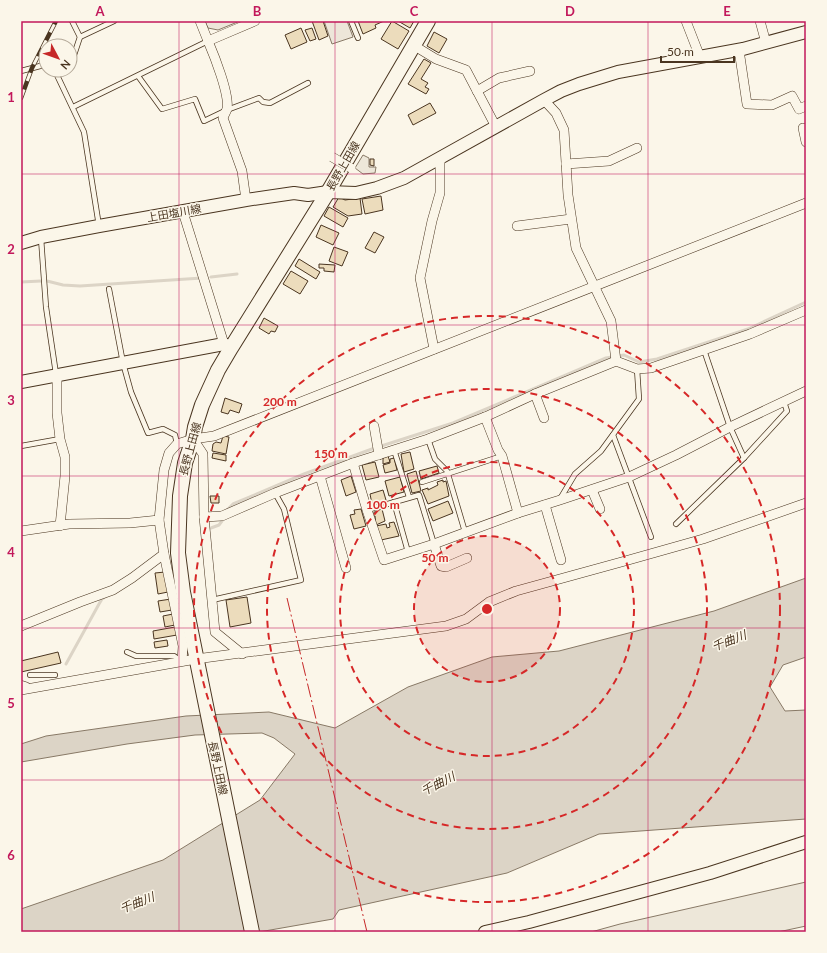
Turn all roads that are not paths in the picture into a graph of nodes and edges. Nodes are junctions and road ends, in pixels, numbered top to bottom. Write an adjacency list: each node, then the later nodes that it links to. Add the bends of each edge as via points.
1 (72, 21): 10 (lane)
2 (114, 21): 10 (lane)
3 (200, 21): 12 (street)
4 (256, 21): 12 (street)
5 (351, 21): 11 (lane)
6 (428, 21): 15 (main road, 長野上田線)
7 (686, 21): 17 (street)
8 (760, 21): 14 (street)
9 (806, 32): 14 (street, 上田塩川線)
10 (80, 37): 13 (lane)
11 (358, 38)
12 (208, 41): 21 (lane); 28 (street, via 220,72)
13 (78, 43)
14 (766, 43): 16 (street, 上田塩川線)
15 (413, 45): 24 (street, via 436,59 466,70); 37 (main road, 長野上田線)
16 (739, 50): 17 (street, 上田塩川線); 26 (street, via 747,104 772,105 792,96 799,109)
17 (700, 57): 25 (street, 上田塩川線, via 618,72 579,84)
18 (38, 67): 19 (lane)
19 (21, 71)
20 (530, 71): 24 (street, via 499,78)
21 (138, 76): 27 (lane); 28 (lane, via 162,109 195,99 204,121)
22 (58, 78): 27 (lane)
23 (308, 83): 28 (lane, via 270,103 259,98)
24 (477, 91): 29 (street)
25 (544, 100): 29 (street, 上田塩川線); 35 (street, via 556,113 564,130)
26 (806, 106)
27 (73, 107): 42 (lane, via 84,132)
28 (227, 110): 38 (street, via 223,118 242,171)
29 (496, 127): 34 (street, 上田塩川線)
30 (803, 128): 31 (street)
31 (806, 142)
32 (637, 148): 35 (street, via 609,161)
33 (332, 157): 36 (street, bridge)
34 (440, 158): 37 (street, 上田塩川線, via 404,178 377,188 356,193); 50 (street, via 440,193 420,278)
35 (566, 164): 41 (street)
36 (351, 168)
37 (328, 192): 38 (street, 上田塩川線, via 308,195 294,193); 49 (main road, 長野上田線)
38 (246, 200): 40 (street, 上田塩川線)
39 (806, 203): 46 (street)
40 (183, 212): 42 (street, 上田塩川線); 49 (street)
41 (571, 219): 43 (street); 46 (street, via 576,248)
42 (99, 226): 44 (street, 上田塩川線)
43 (517, 226)
44 (41, 237): 45 (street, 上田塩川線); 55 (lane, via 46,307)
45 (21, 243)
46 (595, 286): 50 (street); 52 (street, via 611,321)
47 (109, 289): 53 (lane)
48 (806, 310): 51 (street)
49 (227, 346): 53 (street); 66 (main road, 長野上田線, via 202,405)
50 (434, 348): 66 (street, via 214,436)
51 (704, 350): 54 (street, via 651,368); 63 (lane)
52 (616, 362): 54 (street); 58 (street)
53 (123, 363): 55 (street); 68 (lane, via 131,392 148,433 163,429 175,435)
54 (637, 369): 64 (lane, via 639,399)
55 (57, 376): 56 (street); 65 (street)
56 (21, 382)
57 (806, 391): 59 (street)
58 (535, 394): 60 (street); 61 (street)
59 (784, 402): 63 (street); 73 (lane, via 787,411)
60 (485, 417): 67 (street); 72 (street)
61 (544, 418)
62 (374, 426): 71 (street)
63 (730, 427): 73 (lane); 77 (street, via 676,456)
64 (613, 435): 77 (lane); 82 (lane, via 601,451 575,474)
65 (60, 439): 69 (lane); 92 (street, via 65,457)
66 (193, 439): 68 (street); 89 (street, via 203,454); 107 (main road, 長野上田線, via 181,482 178,553)
67 (428, 439): 70 (street); 75 (lane, via 435,458)
68 (177, 444): 90 (street, via 169,453 164,470)
69 (21, 446)
70 (394, 450): 71 (street); 81 (lane)
71 (379, 455): 74 (street)
72 (502, 456): 75 (lane); 88 (street)
73 (744, 458): 91 (lane)
74 (353, 463): 76 (street); 86 (street)
75 (448, 473): 78 (lane); 94 (lane)
76 (320, 476): 80 (street); 101 (street)
77 (629, 477): 79 (street); 95 (lane)
78 (422, 482)
79 (592, 490): 82 (street); 87 (street)
80 (275, 493): 89 (street, via 222,516); 102 (lane, via 284,509 301,580)
81 (409, 497): 83 (lane); 96 (lane, via 419,494)
82 (560, 500): 85 (street)
83 (394, 502): 86 (lane); 97 (lane)
84 (805, 502): 105 (street, via 704,539 516,591 490,602 466,619 446,626)
85 (545, 505): 88 (street); 100 (street)
86 (367, 510): 97 (street, via 384,560)
87 (600, 510)
88 (518, 513): 94 (street)
89 (204, 518): 102 (street)
90 (159, 520): 92 (street); 98 (street)
91 (676, 524)
92 (60, 526): 93 (street)
93 (21, 531)
94 (465, 532): 96 (street)
95 (651, 537)
96 (434, 544): 97 (street); 99 (street, via 441,566 446,567)
97 (408, 552)
98 (164, 554): 103 (street, via 113,590); 106 (street, via 183,646)
99 (467, 558)
100 (562, 560)
101 (346, 568)
102 (212, 600): 105 (street, via 215,632)
103 (21, 626)
104 (127, 652): 106 (lane, via 136,656 174,656)
105 (242, 654): 107 (street)
106 (182, 662): 107 (street); 110 (street)
107 (196, 663): 113 (main road, 長野上田線)
108 (54, 669): 110 (lane)
109 (30, 675): 110 (lane)
110 (56, 679): 111 (street)
111 (23, 687)
112 (806, 842): 114 (street, via 710,873)
113 (252, 932)
114 (486, 932)

